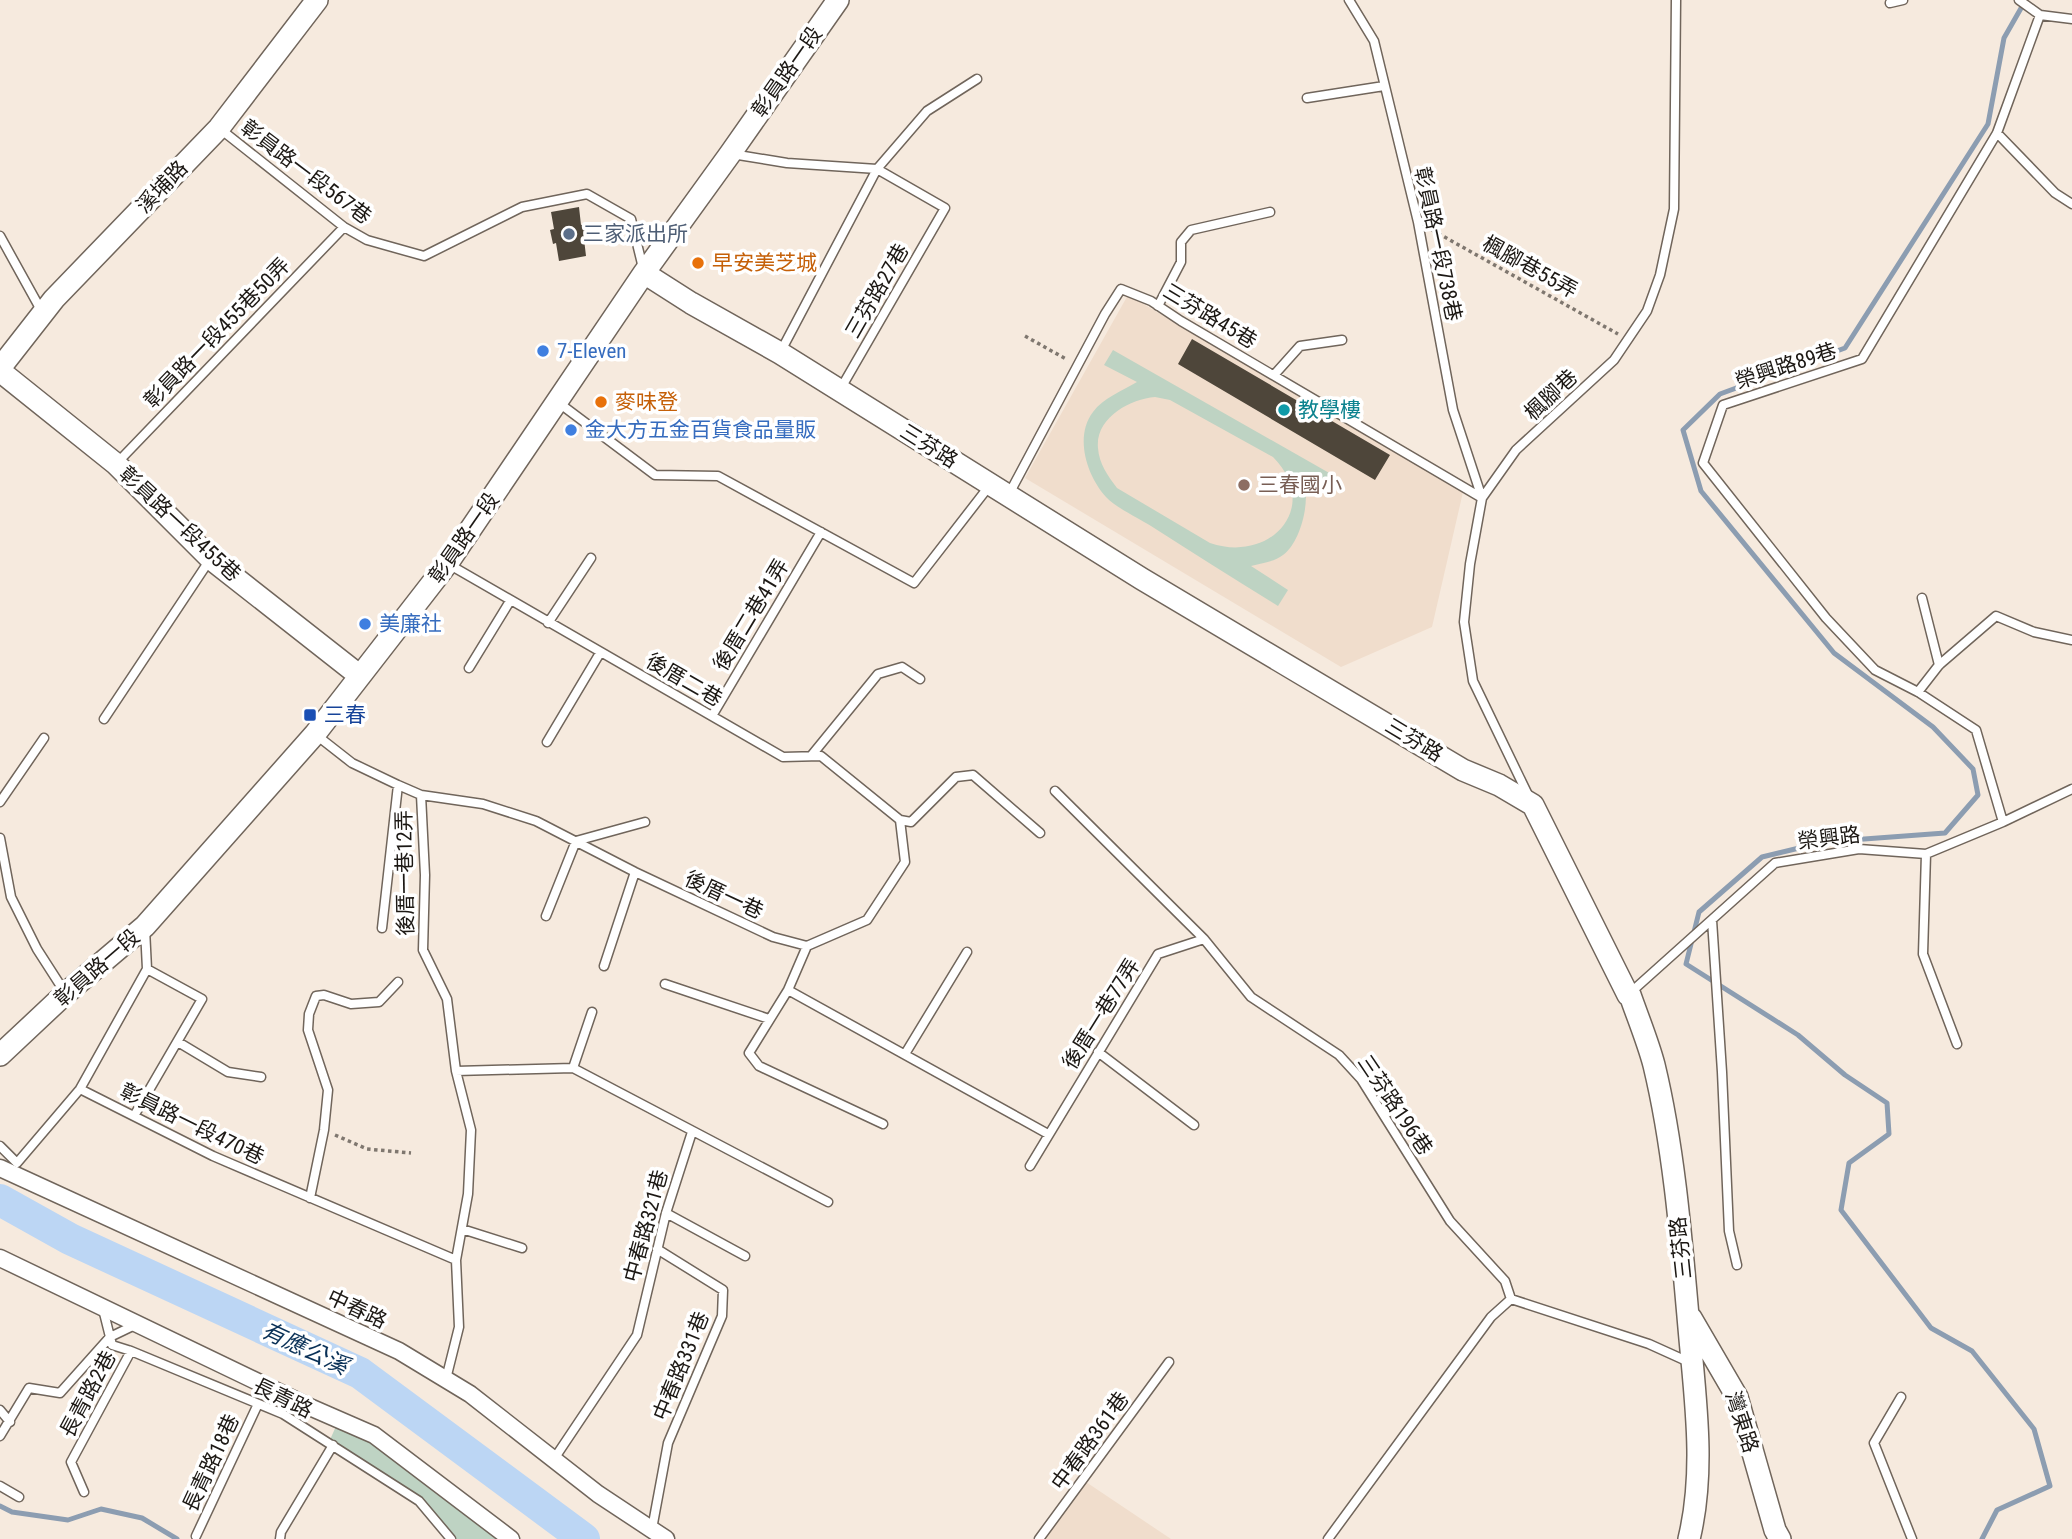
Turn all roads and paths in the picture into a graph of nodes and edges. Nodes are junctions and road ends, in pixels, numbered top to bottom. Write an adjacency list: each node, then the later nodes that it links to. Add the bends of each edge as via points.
1 (317, 0): 13 (street, 溪埔路)
2 (838, 0): 15 (street, 彰員路一段)
3 (1349, 0): 11 (lane, 彰員路一段738巷, via 1374,41)
4 (1676, 0): 27 (lane, 楓腳巷, via 1674,209 1656,288)
5 (1903, 0): 7 (lane)
6 (2019, 0): 8 (lane)
7 (1890, 3)
8 (2040, 15): 9 (lane); 14 (lane, 榮興路89巷)
9 (2072, 19)
10 (977, 79): 16 (lane, via 927,111)
11 (1384, 86): 12 (lane); 19 (lane, 彰員路一段738巷)
12 (1307, 98)
13 (219, 128): 20 (lane, 彰員路一段567巷); 24 (street, 溪埔路)
14 (1997, 133): 17 (lane, via 2055,193); 50 (lane, 榮興路89巷, via 1862,359 1723,405 1703,463 1826,618 1875,670)
15 (730, 154): 16 (lane); 22 (street, 彰員路一段)
16 (877, 169): 28 (lane); 32 (lane, 三芬路27巷, via 945,208)
17 (2072, 204)
18 (1270, 212): 23 (lane, via 1191,230 1181,242 1181,262)
19 (1418, 222): 27 (path, 楓腳巷55弄); 36 (lane, 彰員路一段738巷, via 1453,410)
20 (345, 227): 22 (lane, 彰員路一段567巷, via 367,240 424,256 522,207 587,194 631,219); 34 (lane, 彰員路一段455巷50弄)
21 (0, 236): 24 (lane)
22 (644, 272): 28 (street, 三芬路); 33 (street, 彰員路一段)
23 (1158, 306): 29 (lane, 三芬路45巷, via 1121,289); 31 (lane, 三芬路45巷)
24 (43, 313): 30 (street, 溪埔路)
25 (1025, 336): 29 (path)
26 (1342, 340): 31 (lane, via 1300,345)
27 (1627, 340): 36 (lane, 楓腳巷, via 1614,360 1516,450)
28 (780, 353): 32 (street, 三芬路)
29 (1078, 365): 35 (lane, 三芬路45巷)
30 (0, 370): 34 (street, 彰員路一段455巷)
31 (1273, 374): 36 (lane, 三芬路45巷)
32 (840, 391): 35 (street, 三芬路)
33 (557, 401): 37 (lane, via 655,475 718,476); 40 (street, 彰員路一段)
34 (116, 464): 39 (street, 彰員路一段455巷)
35 (999, 490): 37 (lane, 三芬路45巷, via 914,583); 62 (street, 三芬路, via 1463,770)
36 (1482, 498): 62 (lane, 楓腳巷, via 1464,622 1473,681)
37 (821, 532): 51 (lane, 後厝二巷41弄)
38 (591, 558): 43 (lane)
39 (211, 559): 48 (street, 彰員路一段455巷); 52 (lane)
40 (447, 564): 42 (lane, 後厝二巷); 48 (street, 彰員路一段)
41 (1922, 598): 46 (lane)
42 (510, 601): 43 (lane, 後厝二巷); 47 (lane)
43 (548, 623): 45 (lane, 後厝二巷)
44 (2072, 640): 46 (lane, via 2034,632 1996,615)
45 (600, 653): 51 (lane, 後厝二巷); 55 (lane)
46 (1939, 665): 50 (lane)
47 (469, 668)
48 (360, 676): 53 (street, 彰員路一段)
49 (920, 679): 56 (lane, via 902,667 878,674)
50 (1919, 692): 65 (lane, 榮興路89巷, via 1976,730)
51 (712, 716): 56 (lane, 後厝二巷, via 783,757)
52 (104, 719)
53 (315, 734): 57 (lane, 後厝一巷, via 352,763); 73 (street, 彰員路一段)
54 (44, 738): 61 (lane)
55 (547, 743)
56 (811, 756): 63 (lane, 後厝二巷, via 821,756)
57 (398, 785): 60 (lane, 後厝一巷); 74 (lane)
58 (2072, 789): 65 (lane, 榮興路)
59 (1055, 790): 75 (lane, 三芬路196巷)
60 (421, 795): 68 (lane, 後厝一巷, via 483,804 536,821); 93 (lane, 後厝一巷12弄, via 424,950 447,999)
61 (0, 802)
62 (1533, 805): 84 (street, 三芬路)
63 (900, 820): 66 (lane, via 911,822 956,777 973,775); 76 (lane, via 905,862 867,920)
64 (645, 822): 68 (lane)
65 (2003, 822): 69 (lane, 榮興路)
66 (1040, 833)
67 (0, 838): 83 (lane, via 11,897)
68 (576, 841): 70 (lane, 後厝一巷); 71 (lane)
69 (1926, 854): 72 (lane, 榮興路, via 1860,849 1775,863); 88 (lane, via 1923,954)
70 (635, 872): 76 (lane, 後厝一巷, via 772,937); 78 (lane)
71 (546, 916)
72 (1712, 920): 84 (lane, 榮興路); 115 (lane, via 1729,1231)
73 (145, 926): 79 (lane); 83 (street, 彰員路一段)
74 (382, 928)
75 (1204, 939): 89 (lane, 後厝一巷77弄, via 1158,954); 116 (lane, 三芬路196巷, via 1251,997 1339,1055 1361,1079 1450,1221 1505,1281)
76 (807, 946): 82 (lane)
77 (967, 953): 90 (lane)
78 (604, 966)
79 (147, 969): 87 (lane, via 202,999); 95 (lane)
80 (398, 982): 99 (lane, via 379,1002 351,1004 316,996 308,1030 328,1090)
81 (664, 984): 86 (lane)
82 (788, 990): 86 (lane); 90 (lane)
83 (65, 993): 91 (street, 彰員路一段)
84 (1628, 995): 118 (street, 三芬路, via 1653,1064 1667,1137)
85 (592, 1012): 92 (lane)
86 (769, 1020): 97 (lane, via 749,1053 760,1066)
87 (178, 1042): 94 (lane, via 228,1072); 96 (lane)
88 (1957, 1044)
89 (1098, 1052): 98 (lane); 101 (lane, 後厝一巷77弄)
90 (905, 1054): 101 (lane)
91 (0, 1055)
92 (573, 1068): 93 (lane); 100 (lane)
93 (456, 1071): 109 (lane, 後厝一巷12弄, via 471,1130)
94 (261, 1077)
95 (80, 1089): 96 (lane, 彰員路一段470巷); 102 (lane, via 17,1163)
96 (134, 1116): 106 (lane, 彰員路一段470巷)
97 (883, 1124)
98 (1194, 1125)
99 (324, 1130): 103 (path, via 367,1149); 106 (lane)
100 (692, 1132): 107 (lane); 108 (lane, 中春路321巷)
101 (1048, 1134): 104 (lane, 後厝一巷77弄)
102 (0, 1146)
103 (411, 1153)
104 (1030, 1166)
105 (0, 1168): 124 (street, 中春路, via 398,1352)
106 (310, 1198): 114 (lane, 彰員路一段470巷)
107 (828, 1202)
108 (666, 1213): 111 (lane, 中春路321巷); 112 (lane)
109 (462, 1228): 110 (lane); 114 (lane, 後厝一巷12弄)
110 (522, 1248)
111 (657, 1249): 131 (lane, 中春路321巷, via 637,1335); 135 (lane, 中春路331巷, via 723,1290 722,1317 668,1443)
112 (745, 1256)
113 (0, 1258): 117 (street)
114 (456, 1261): 124 (lane, 後厝一巷12弄, via 459,1327)
115 (1738, 1265)
116 (1511, 1299): 123 (lane, via 1649,1344); 141 (lane, via 1491,1317)
117 (102, 1306): 119 (street); 120 (lane)
118 (1688, 1314): 123 (street, 三芬路); 143 (street, 灣東路, via 1737,1397)
119 (138, 1324): 120 (lane); 139 (street, via 374,1435)
120 (110, 1337): 121 (lane, 長青路, via 112,1345); 128 (lane, via 60,1393 29,1388)
121 (131, 1351): 126 (lane, 長青路); 133 (lane, 長青路2巷, via 71,1462)
122 (1168, 1362): 140 (lane, 中春路361巷)
123 (1692, 1363): 142 (street, 三芬路, via 1699,1441)
124 (446, 1380): 131 (street, 中春路)
125 (1901, 1396): 144 (lane, via 1874,1443)
126 (258, 1404): 130 (lane, 長青路, via 284,1414); 136 (lane, 長青路18巷)
127 (0, 1410): 128 (lane)
128 (10, 1422): 129 (lane)
129 (0, 1436)
130 (333, 1445): 137 (lane); 138 (lane, 長青路, via 419,1501)
131 (554, 1459): 135 (street, 中春路)
132 (0, 1486): 134 (lane)
133 (84, 1492)
134 (19, 1497)
135 (659, 1535)
136 (196, 1536)
137 (280, 1539)
138 (451, 1539)
139 (511, 1539)
140 (1039, 1539)
141 (1328, 1539)
142 (1689, 1539)
143 (1780, 1539)
144 (1912, 1539)

